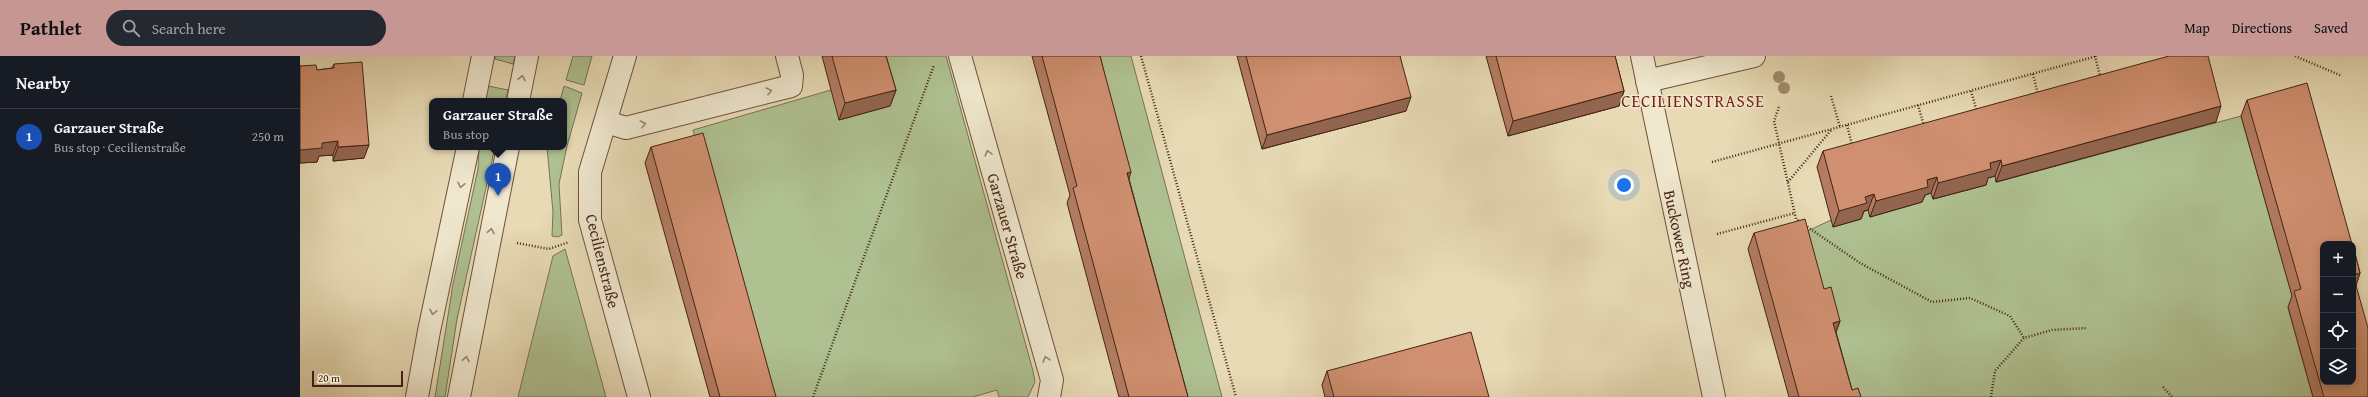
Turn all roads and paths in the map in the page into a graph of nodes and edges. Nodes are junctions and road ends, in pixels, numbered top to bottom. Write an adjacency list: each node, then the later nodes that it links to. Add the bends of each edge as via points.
1 (483, 56): 19 (street)
2 (527, 56): 20 (street, one-way to 2)
3 (625, 56): 24 (street, Cecilienstraße)
4 (787, 56): 24 (street, one-way to 4, via 626,128 791,86 792,75)
5 (960, 56): 44 (street, Garzauer Straße, one-way to 5, via 1052,380)
6 (1141, 56): 45 (path)
7 (1642, 56): 15 (street, Buckower Ring)
8 (1754, 56): 15 (street)
9 (2096, 56): 12 (path); 14 (path)
10 (2294, 56): 13 (path)
11 (934, 63): 43 (path)
12 (2033, 74): 16 (path); 17 (path)
13 (2342, 76)
14 (2100, 77)
15 (1647, 81): 46 (street, Buckower Ring)
16 (1971, 91): 21 (path); 23 (path)
17 (2038, 95)
18 (1831, 96): 26 (path)
19 (475, 98)
20 (519, 98)
21 (1918, 105): 25 (path); 27 (path)
22 (1779, 107): 29 (path, via 1774,120)
23 (1977, 112)
24 (606, 122): 42 (street, Cecilienstraße, via 590,172 590,220)
25 (1847, 125): 26 (path); 30 (path)
26 (1840, 127): 28 (path)
27 (1924, 127)
28 (1832, 129): 29 (path); 34 (path)
29 (1778, 144): 33 (path); 34 (path)
30 (1852, 145)
31 (467, 150): 40 (street, one-way to 40)
32 (507, 150): 41 (street, one-way to 32)
33 (1712, 162)
34 (1787, 182): 35 (path)
35 (1795, 213): 36 (path); 38 (path, via 1796,218 1860,263 1932,302 1970,298 2010,316)
36 (1717, 234)
37 (2087, 328): 38 (path, via 2052,330)
38 (2024, 338): 47 (path, via 1995,371)
39 (2163, 387): 48 (path)
40 (417, 397)
41 (459, 397)
42 (639, 397)
43 (813, 397)
44 (1049, 397)
45 (1236, 397)
46 (1714, 397)
47 (1991, 397)
48 (2172, 397)

